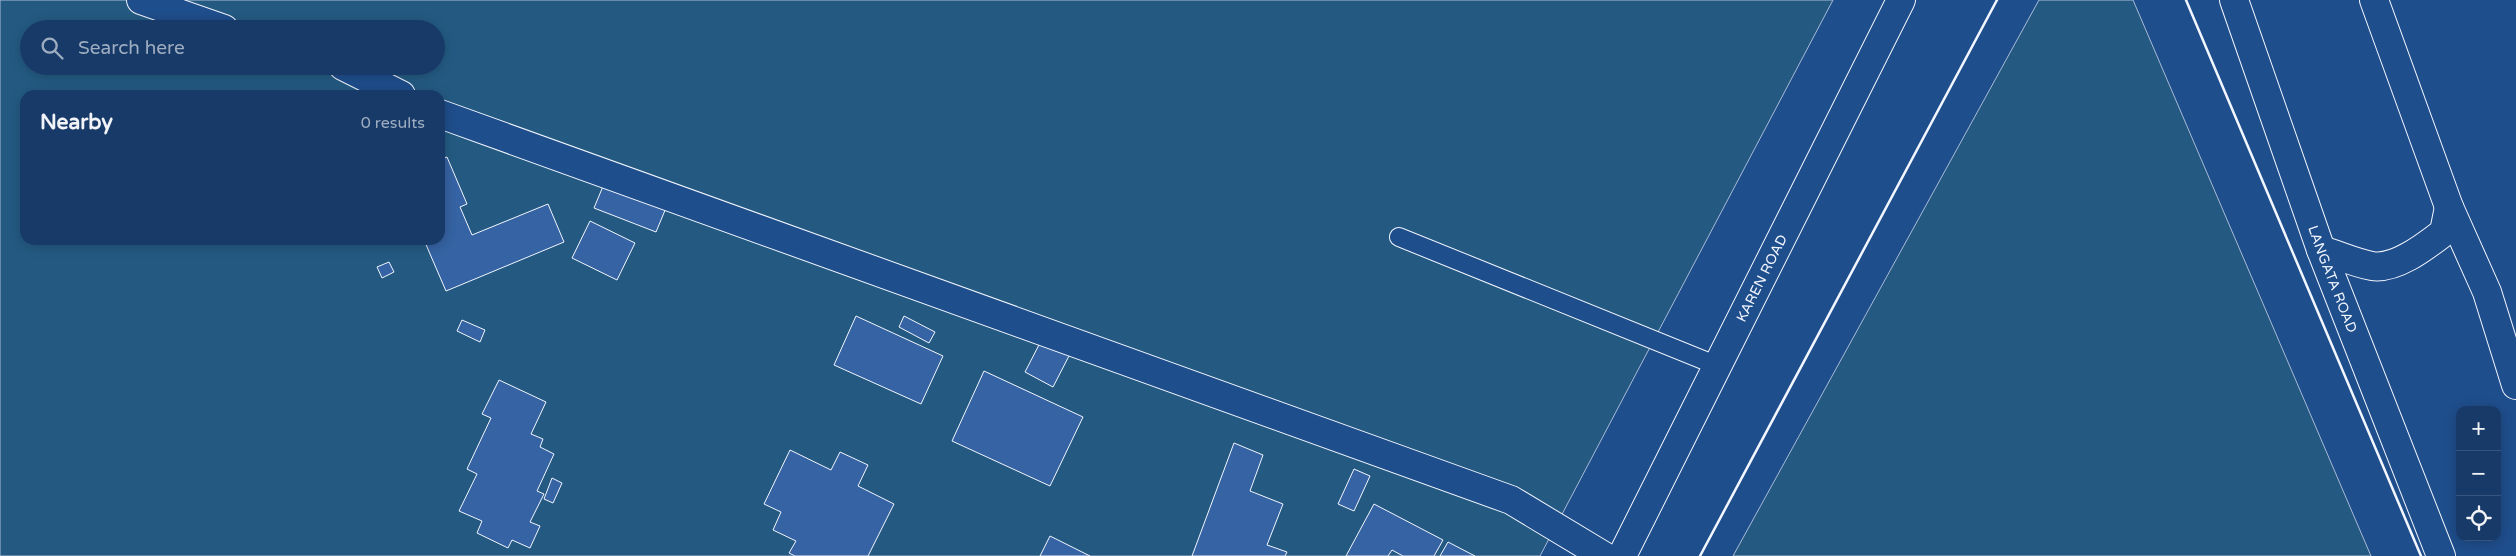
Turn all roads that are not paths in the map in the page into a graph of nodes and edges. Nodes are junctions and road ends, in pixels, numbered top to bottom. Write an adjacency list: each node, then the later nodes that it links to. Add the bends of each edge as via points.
1 (141, 0): 5 (street)
2 (1901, 0): 12 (street, KAREN ROAD)
3 (2234, 0): 11 (street, LANGATA ROAD)
4 (2374, 0): 9 (street)
5 (198, 20)
6 (361, 75): 7 (street)
7 (391, 90)
8 (445, 116): 14 (street, via 1511,500)
9 (2449, 207): 11 (street, via 2444,232 2397,262 2374,267); 13 (street, via 2487,292)
10 (1399, 237): 12 (lane)
11 (2321, 250): 16 (street, LANGATA ROAD)
12 (1718, 366): 15 (street, KAREN ROAD)
13 (2516, 385)
14 (1604, 556)
15 (1622, 556)
16 (2441, 556)

